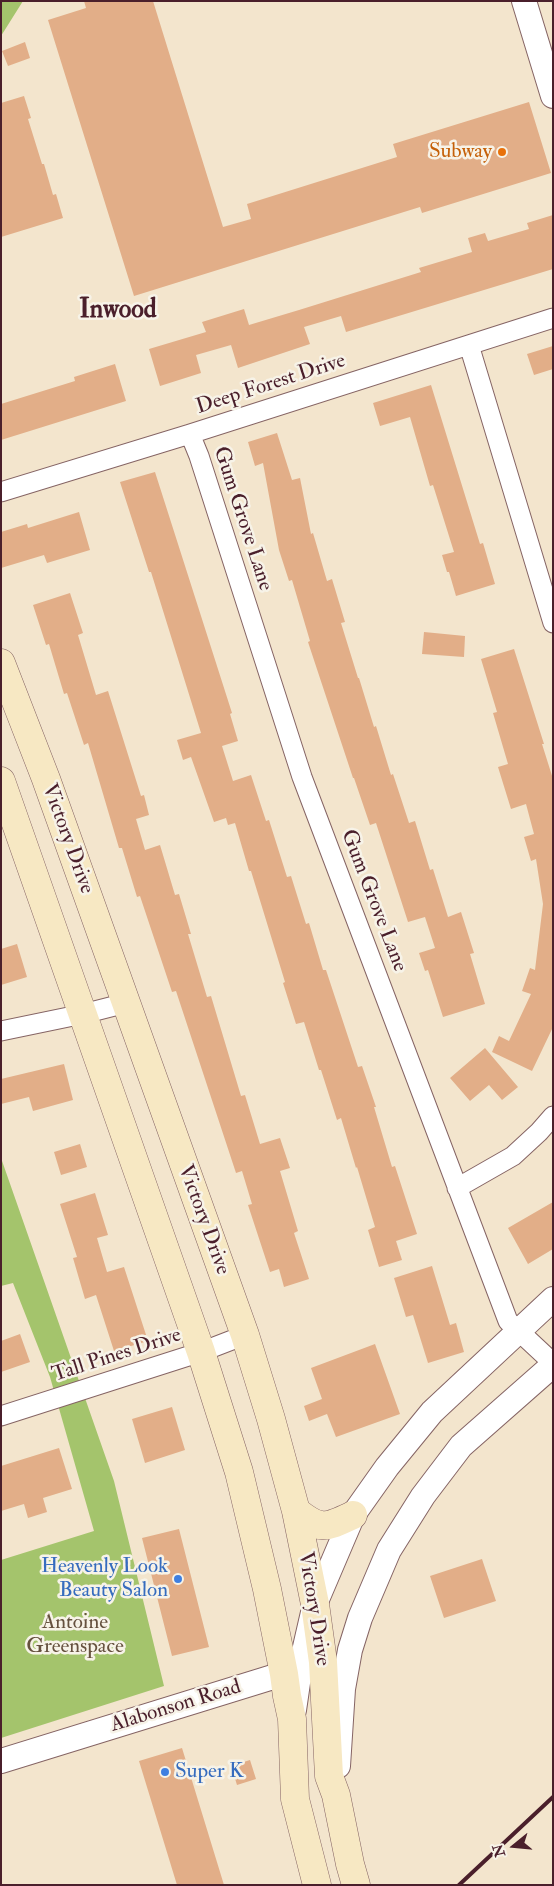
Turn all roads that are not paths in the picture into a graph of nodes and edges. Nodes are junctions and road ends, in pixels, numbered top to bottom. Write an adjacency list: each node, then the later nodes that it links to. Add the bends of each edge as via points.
1 (524, 1): 2 (street)
2 (553, 96)
3 (553, 318): 4 (street, Deep Forest Drive)
4 (470, 345): 5 (street, Deep Forest Drive); 7 (street)
5 (190, 434): 6 (street, Deep Forest Drive); 14 (street, Gum Grove Lane, via 302,777)
6 (1, 492)
7 (553, 622)
8 (1, 663): 10 (main road, Victory Drive)
9 (1, 781): 11 (main road, Victory Drive)
10 (126, 1003): 11 (street); 17 (main road, Victory Drive)
11 (83, 1014): 12 (street); 18 (main road, Victory Drive)
12 (1, 1031)
13 (553, 1116): 14 (street, via 513,1156)
14 (457, 1188): 16 (street, Gum Grove Lane, via 508,1321)
15 (553, 1299): 16 (street)
16 (519, 1331): 19 (street, Gum Grove Lane); 22 (street, via 432,1412)
17 (244, 1336): 18 (street, Tall Pines Drive); 21 (main road, Victory Drive)
18 (201, 1352): 20 (street, Tall Pines Drive); 25 (main road, Victory Drive, via 239,1472 267,1588)
19 (553, 1364): 24 (street, via 460,1446 423,1496 389,1550)
20 (1, 1416)
21 (296, 1511): 22 (main road, via 316,1525 330,1526); 23 (main road, Victory Drive)
22 (353, 1515): 23 (street)
23 (315, 1604): 25 (main road, Victory Drive)
24 (350, 1650): 25 (street, Alabonson Road); 27 (street, via 343,1689)
25 (302, 1668): 26 (street, Alabonson Road); 27 (main road, Victory Drive); 28 (main road, Victory Drive, via 287,1696 292,1719 295,1799)
26 (1, 1761)
27 (336, 1794): 29 (main road, Victory Drive)
28 (317, 1885)
29 (356, 1885)

